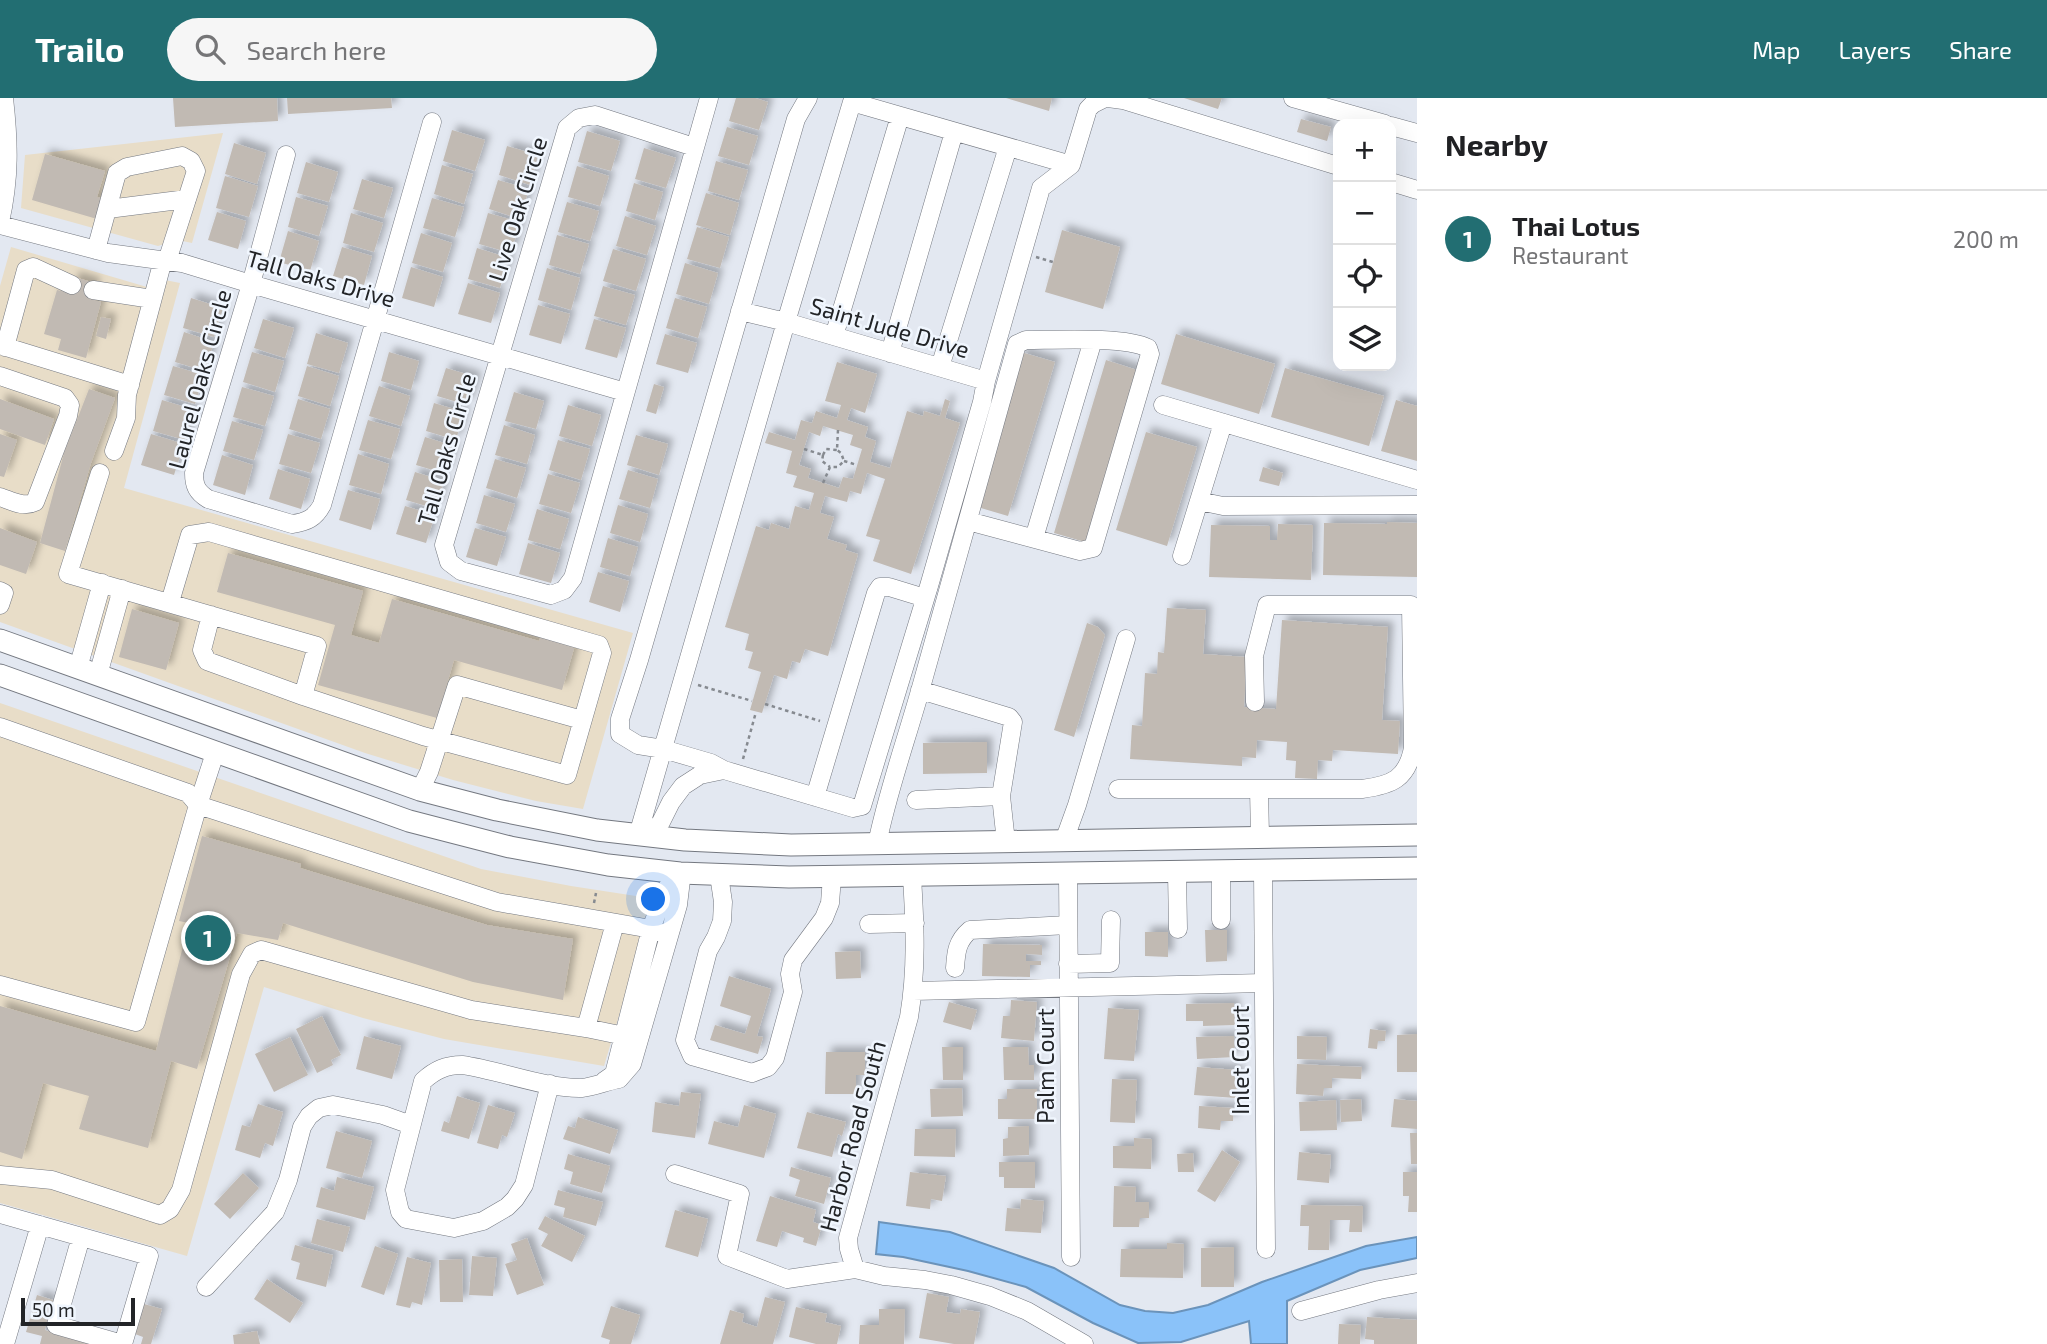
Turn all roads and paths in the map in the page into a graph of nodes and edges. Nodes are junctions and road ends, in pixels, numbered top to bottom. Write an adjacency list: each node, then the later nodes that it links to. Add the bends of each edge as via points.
1 (5, 98): 22 (street, via 8,172)
2 (709, 98): 13 (street)
3 (808, 98): 29 (street, via 796,119)
4 (1106, 98): 16 (street); 17 (street, via 1088,108)
5 (1293, 98): 8 (street)
6 (844, 100): 7 (street); 31 (street)
7 (900, 116): 11 (street); 32 (street)
8 (1367, 119)
9 (432, 122): 30 (street)
10 (1396, 127): 12 (street)
11 (954, 132): 14 (street); 35 (street)
12 (1417, 133)
13 (694, 147): 36 (street, Live Oak Circle, via 595,116 579,118 567,128); 41 (street)
14 (1007, 147): 17 (street); 37 (street)
15 (286, 155): 25 (street)
16 (1333, 164)
17 (1071, 165): 39 (street, Saint Jude Drive, via 1041,188)
18 (1396, 184): 19 (street)
19 (1417, 190)
20 (187, 199): 21 (street); 21 (street, via 196,171 183,156 117,173); 24 (street)
21 (108, 209): 23 (street)
22 (0, 223): 23 (street, Tall Oaks Drive)
23 (96, 250): 24 (street, Tall Oaks Drive)
24 (165, 260): 25 (street, Tall Oaks Drive); 28 (street)
25 (251, 284): 30 (street, Tall Oaks Drive); 30 (street, Laurel Oaks Circle, via 194,485 208,499 292,524 316,516 322,505)
26 (72, 285): 34 (street, via 33,267 26,270)
27 (93, 290): 28 (street)
28 (152, 299): 40 (street)
29 (740, 311): 31 (street); 84 (street, via 620,719 620,734 638,745)
30 (374, 319): 36 (street, Tall Oaks Drive)
31 (786, 322): 32 (street, Saint Jude Drive); 73 (street, Saint Jude Drive)
32 (834, 336): 35 (street, Saint Jude Drive)
33 (1093, 340): 58 (street, via 1026,340 1017,344); 59 (street); 59 (street, via 1140,344 1150,354 1097,535 1093,548 1080,551)
34 (3, 346): 40 (street)
35 (890, 353): 37 (street, Saint Jude Drive)
36 (499, 355): 41 (street, Tall Oaks Drive); 41 (street, Tall Oaks Circle, via 444,545 449,562 461,571 551,595 564,590 573,579)
37 (940, 367): 39 (street, Saint Jude Drive)
38 (0, 376): 55 (street, via 65,398 70,405 35,502 21,505)
39 (986, 381): 64 (street)
40 (130, 385): 47 (street, via 126,418)
41 (625, 392)
42 (1163, 405): 43 (street)
43 (1223, 423): 53 (street); 56 (street)
44 (838, 430): 46 (path)
45 (804, 449): 48 (path)
46 (837, 450): 48 (path, via 826,449); 49 (path)
47 (114, 451)
48 (823, 455): 51 (path, via 822,461)
49 (844, 461): 50 (path); 51 (path)
50 (857, 465)
51 (830, 467): 54 (path)
52 (100, 473): 61 (street, via 68,574)
53 (1417, 480)
54 (823, 483)
55 (0, 496)
56 (1199, 501): 57 (street, via 1223,506); 60 (street)
57 (1417, 505)
58 (968, 520): 59 (street); 74 (street)
59 (1034, 538)
60 (1182, 556)
61 (102, 583): 62 (street); 70 (street)
62 (122, 589): 65 (street); 70 (street)
63 (0, 591): 66 (street, via 4,593)
64 (925, 598): 81 (street, via 880,587); 91 (street, via 862,806 853,808)
65 (170, 603): 67 (street); 80 (street, via 190,535 209,532 599,645 602,653)
66 (0, 605)
67 (211, 615): 75 (street, via 202,650 207,661); 75 (street, via 317,646)
68 (1126, 639): 99 (street)
69 (0, 640): 70 (main road)
70 (88, 671): 89 (main road)
71 (0, 676): 85 (main road)
72 (1414, 680): 77 (street, via 1411,605 1267,605 1254,656); 88 (street, via 1413,748 1410,764 1401,776 1384,786 1363,789)
73 (682, 681): 76 (path); 84 (street, Saint Jude Drive)
74 (920, 690): 90 (street, via 1013,722); 102 (street)
75 (303, 696): 83 (street)
76 (752, 701)
77 (1255, 702)
78 (765, 704): 81 (path)
79 (756, 712): 86 (path)
80 (582, 720): 83 (street, via 457,685); 83 (street, via 567,775)
81 (836, 726): 91 (street)
82 (0, 727): 94 (street, via 188,793)
83 (439, 741): 89 (street)
84 (663, 749): 86 (street); 95 (street, Saint Jude Drive)
85 (215, 753): 93 (main road); 94 (street)
86 (731, 772): 91 (street); 95 (street, via 700,775 683,786 661,822)
87 (1118, 789): 88 (street)
88 (1259, 789): 97 (street)
89 (420, 790): 93 (main road, via 399,802); 95 (main road, via 546,821)
90 (1002, 796): 92 (street); 100 (street)
91 (815, 797)
92 (916, 800)
93 (359, 804): 103 (main road, via 510,848)
94 (198, 805): 118 (street, via 497,902); 128 (street, via 136,1022)
95 (643, 835): 101 (main road); 103 (main road, via 641,847)
96 (1417, 835): 97 (main road)
97 (1260, 837): 98 (main road)
98 (1124, 840): 99 (main road); 109 (main road, via 1089,856)
99 (1064, 841): 100 (main road); 110 (main road)
100 (1006, 842): 102 (main road)
101 (725, 843): 102 (main road); 107 (main road, via 690,856)
102 (877, 844)
103 (608, 865): 107 (main road)
104 (1417, 868): 105 (main road)
105 (1264, 871): 106 (main road); 127 (street, Inlet Court)
106 (1221, 872): 108 (main road); 117 (street)
107 (680, 873): 111 (main road); 122 (street, via 666,889); 124 (street, via 678,905)
108 (1177, 873): 109 (main road); 123 (street)
109 (1068, 874): 110 (main road); 121 (street, Palm Court)
110 (1014, 875): 113 (main road)
111 (719, 876): 112 (main road); 112 (street, via 722,921 708,951 685,1040 692,1056 752,1073 768,1068 775,1058 793,992 793,960 824,918)
112 (832, 877): 113 (main road)
113 (912, 877): 119 (street, Harbor Road South)
114 (596, 893): 115 (path)
115 (593, 906)
116 (1111, 920): 125 (street, via 1110,963)
117 (1221, 920)
118 (615, 923): 122 (street); 131 (street)
119 (915, 923): 120 (street); 130 (street, Harbor Road South)
120 (869, 924)
121 (1068, 925): 125 (street, Palm Court); 126 (street, via 970,930 957,948)
122 (651, 929): 124 (street); 132 (street)
123 (1178, 929)
124 (669, 935): 132 (street)
125 (1068, 964): 129 (street, Palm Court)
126 (956, 968)
127 (1264, 983): 129 (street); 140 (street, Inlet Court)
128 (0, 985)
129 (1068, 988): 130 (street); 141 (street, Palm Court)
130 (913, 991): 142 (street, Harbor Road South, via 848,1238)
131 (586, 1028): 132 (street); 136 (street, via 471,1010 261,950 252,954 241,974 181,1190 170,1209 160,1215 52,1181)
132 (631, 1037): 133 (street, via 632,1064 619,1079 583,1088)
133 (550, 1084): 134 (street, via 451,1065 423,1082); 134 (street, via 524,1185 507,1207 483,1222 454,1228 414,1222 400,1212 395,1191)
134 (411, 1125): 144 (street, via 333,1105 319,1108 302,1127 275,1212)
135 (675, 1174): 142 (street, via 740,1194 727,1256 787,1279)
136 (0, 1175)
137 (0, 1214): 138 (street)
138 (40, 1225): 139 (street); 146 (street)
139 (81, 1237): 147 (street, via 56,1325); 147 (street, via 149,1256)
140 (1266, 1249)
141 (1071, 1257)
142 (855, 1269): 148 (street, via 990,1296)
143 (1417, 1283): 145 (street)
144 (206, 1287)
145 (1301, 1311)
146 (5, 1344)
147 (122, 1344)
148 (1084, 1344)

